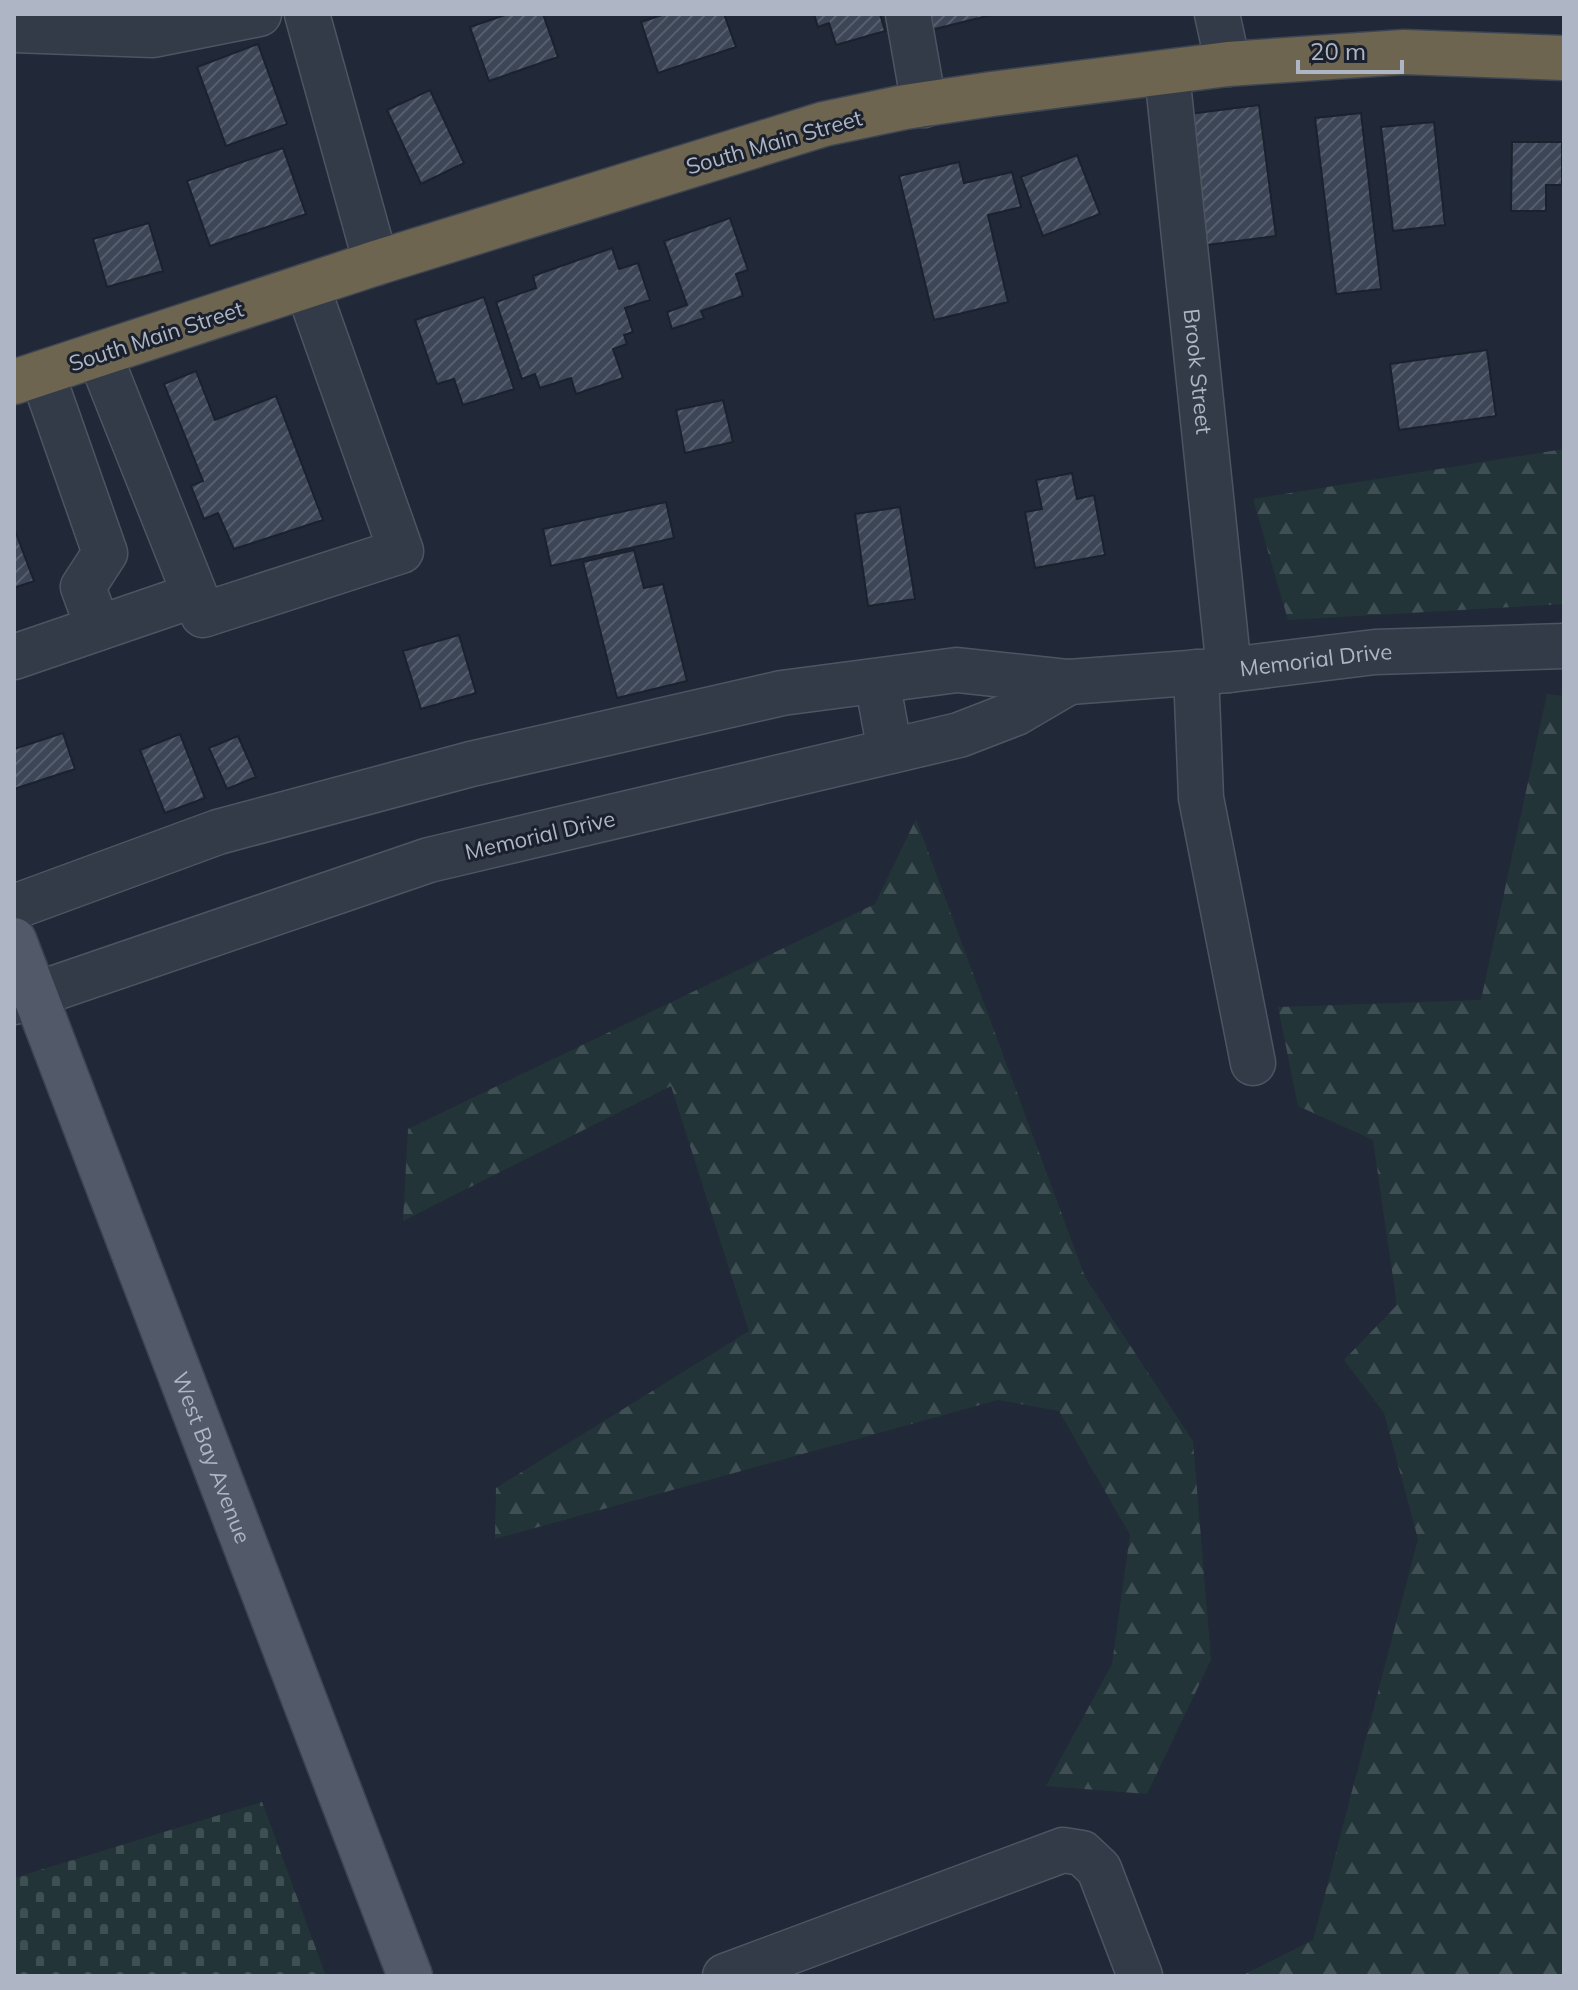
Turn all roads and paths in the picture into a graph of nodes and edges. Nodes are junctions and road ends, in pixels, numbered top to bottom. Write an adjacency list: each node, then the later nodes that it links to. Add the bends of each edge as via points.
1 (259, 14): 5 (street, via 153,35)
2 (307, 14): 10 (street)
3 (908, 14): 9 (street)
4 (1217, 14): 7 (street)
5 (14, 30)
6 (1564, 58): 7 (highway, South Main Street, via 1404,52)
7 (1228, 64): 8 (highway, South Main Street)
8 (1167, 73): 9 (highway, South Main Street); 18 (street, Brook Street)
9 (924, 105): 10 (highway, South Main Street, via 824,124)
10 (376, 263): 11 (highway, South Main Street)
11 (307, 286): 12 (highway, South Main Street); 14 (street, via 401,551 203,615)
12 (99, 354): 13 (highway, South Main Street); 14 (street)
13 (28, 378): 15 (street, via 105,553 83,587)
14 (195, 595): 15 (street)
15 (98, 628): 17 (street)
16 (1564, 646): 18 (street, Memorial Drive, via 1375,652)
17 (14, 657)
18 (1213, 671): 20 (street, Memorial Drive); 25 (street, Brook Street, via 1201,798)
19 (877, 681): 20 (street, Memorial Drive, via 957,670); 21 (street); 22 (street, Memorial Drive, via 782,693 471,764 218,832)
20 (1069, 682): 21 (street, Memorial Drive, via 1016,713 959,735)
21 (890, 751): 24 (street, Memorial Drive, via 429,860)
22 (14, 907)
23 (14, 940): 24 (main road, West Bay Avenue)
24 (23, 998): 26 (main road, West Bay Avenue)
25 (1253, 1063)
26 (410, 1976)
27 (725, 1976): 28 (street, via 1063,1850 1082,1853 1099,1869)
28 (1140, 1976)

